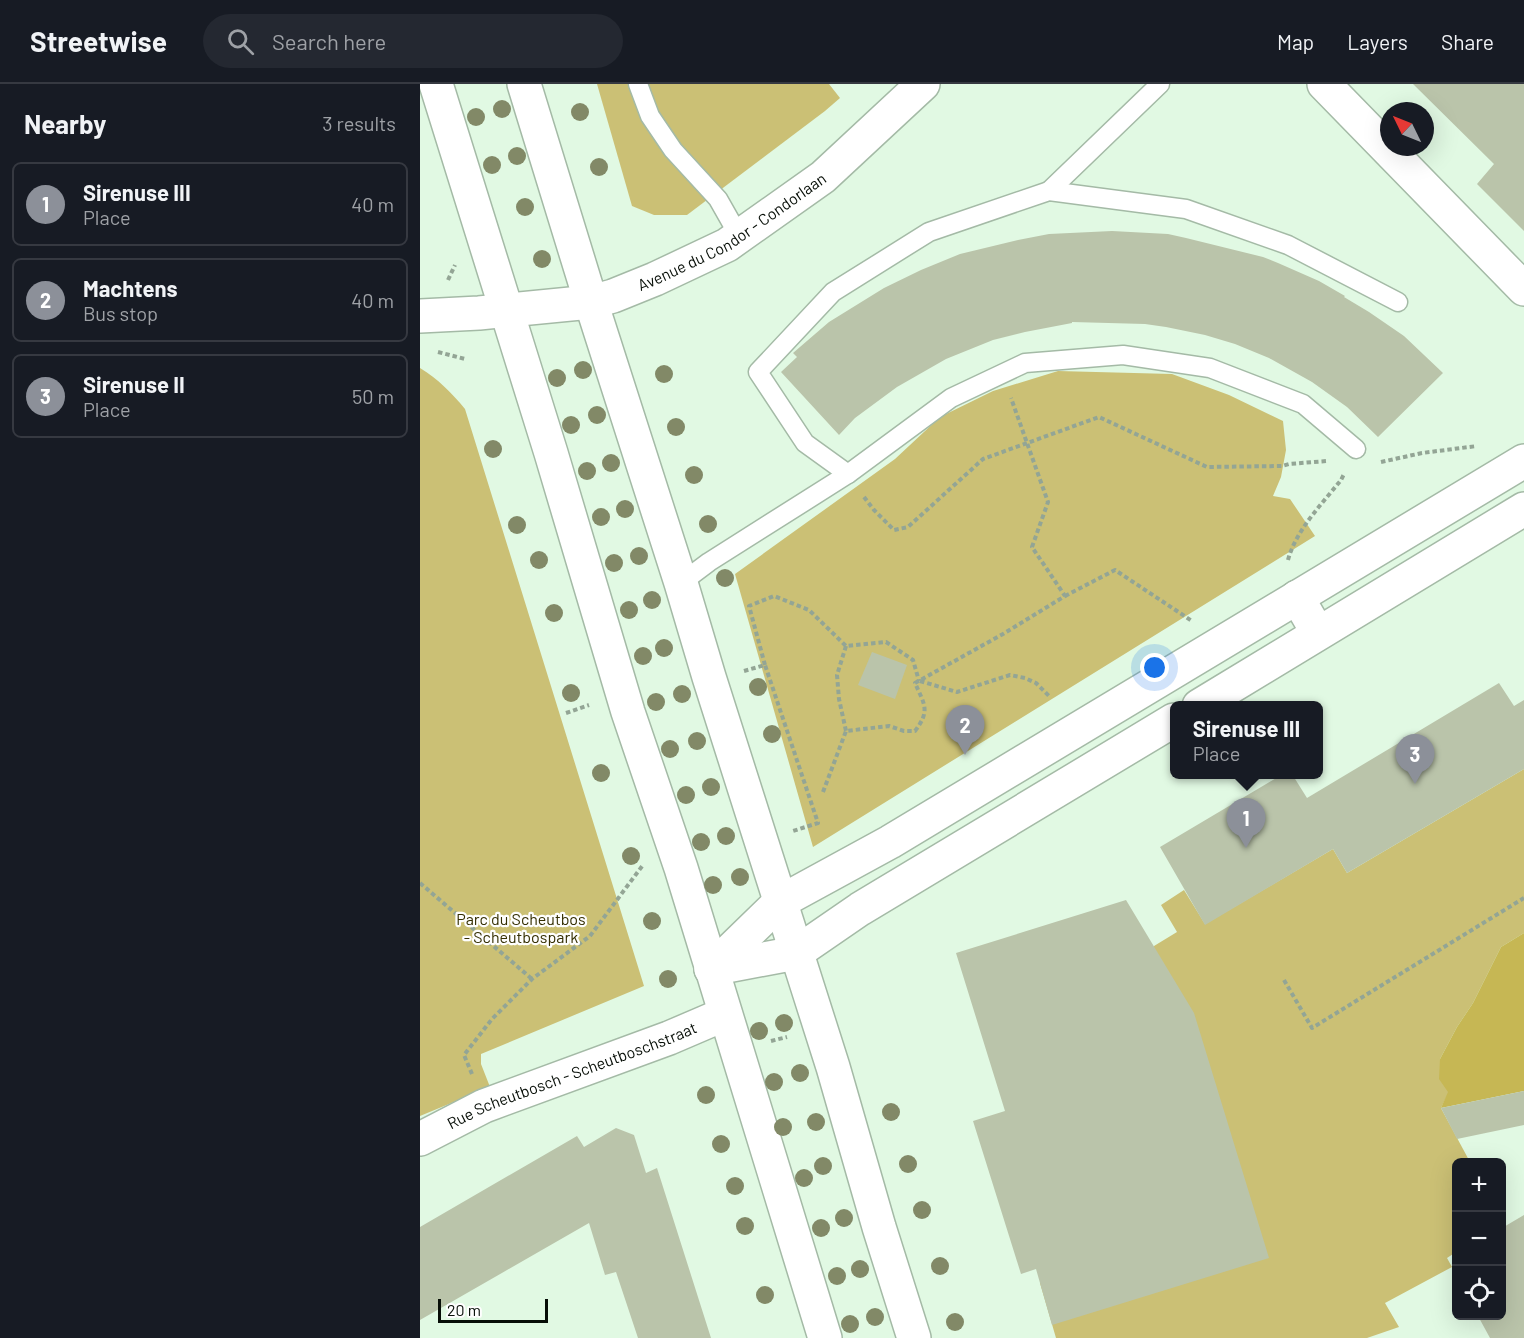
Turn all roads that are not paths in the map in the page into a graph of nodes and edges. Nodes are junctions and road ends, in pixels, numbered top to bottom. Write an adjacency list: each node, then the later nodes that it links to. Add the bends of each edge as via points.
1 (436, 84): 12 (street)
2 (524, 84): 10 (street)
3 (638, 84): 8 (lane, via 650,116 673,150 718,199)
4 (923, 84): 8 (street, Avenue du Condor - Condorlaan, via 823,177)
5 (1160, 84): 7 (lane)
6 (1324, 84): 9 (street)
7 (1049, 191): 11 (lane, via 1186,209 1288,245); 16 (lane, via 929,232 832,292 758,372 805,443)
8 (739, 236): 10 (street, Avenue du Condor - Condorlaan, via 655,279)
9 (1524, 289)
10 (591, 302): 12 (street, Avenue du Condor - Condorlaan); 18 (street)
11 (1398, 302)
12 (506, 311): 13 (street, Avenue du Condor - Condorlaan); 25 (street)
13 (420, 316)
14 (1356, 449): 16 (lane, via 1303,404 1210,368 1123,355 1025,363 951,398)
15 (1524, 461): 19 (street)
16 (848, 474): 18 (lane)
17 (1524, 509): 20 (street)
18 (681, 583): 23 (street)
19 (1297, 597): 20 (street); 23 (street, via 890,842)
20 (1318, 633): 21 (street)
21 (1206, 701)
22 (1170, 722): 24 (street, via 860,909)
23 (780, 902): 24 (street); 25 (street)
24 (796, 953): 25 (street); 29 (street)
25 (711, 969): 26 (street)
26 (725, 1014): 27 (street, Rue Scheutbosch - Scheutboschstraat, via 484,1106); 28 (street)
27 (420, 1139)
28 (825, 1338)
29 (914, 1338)

